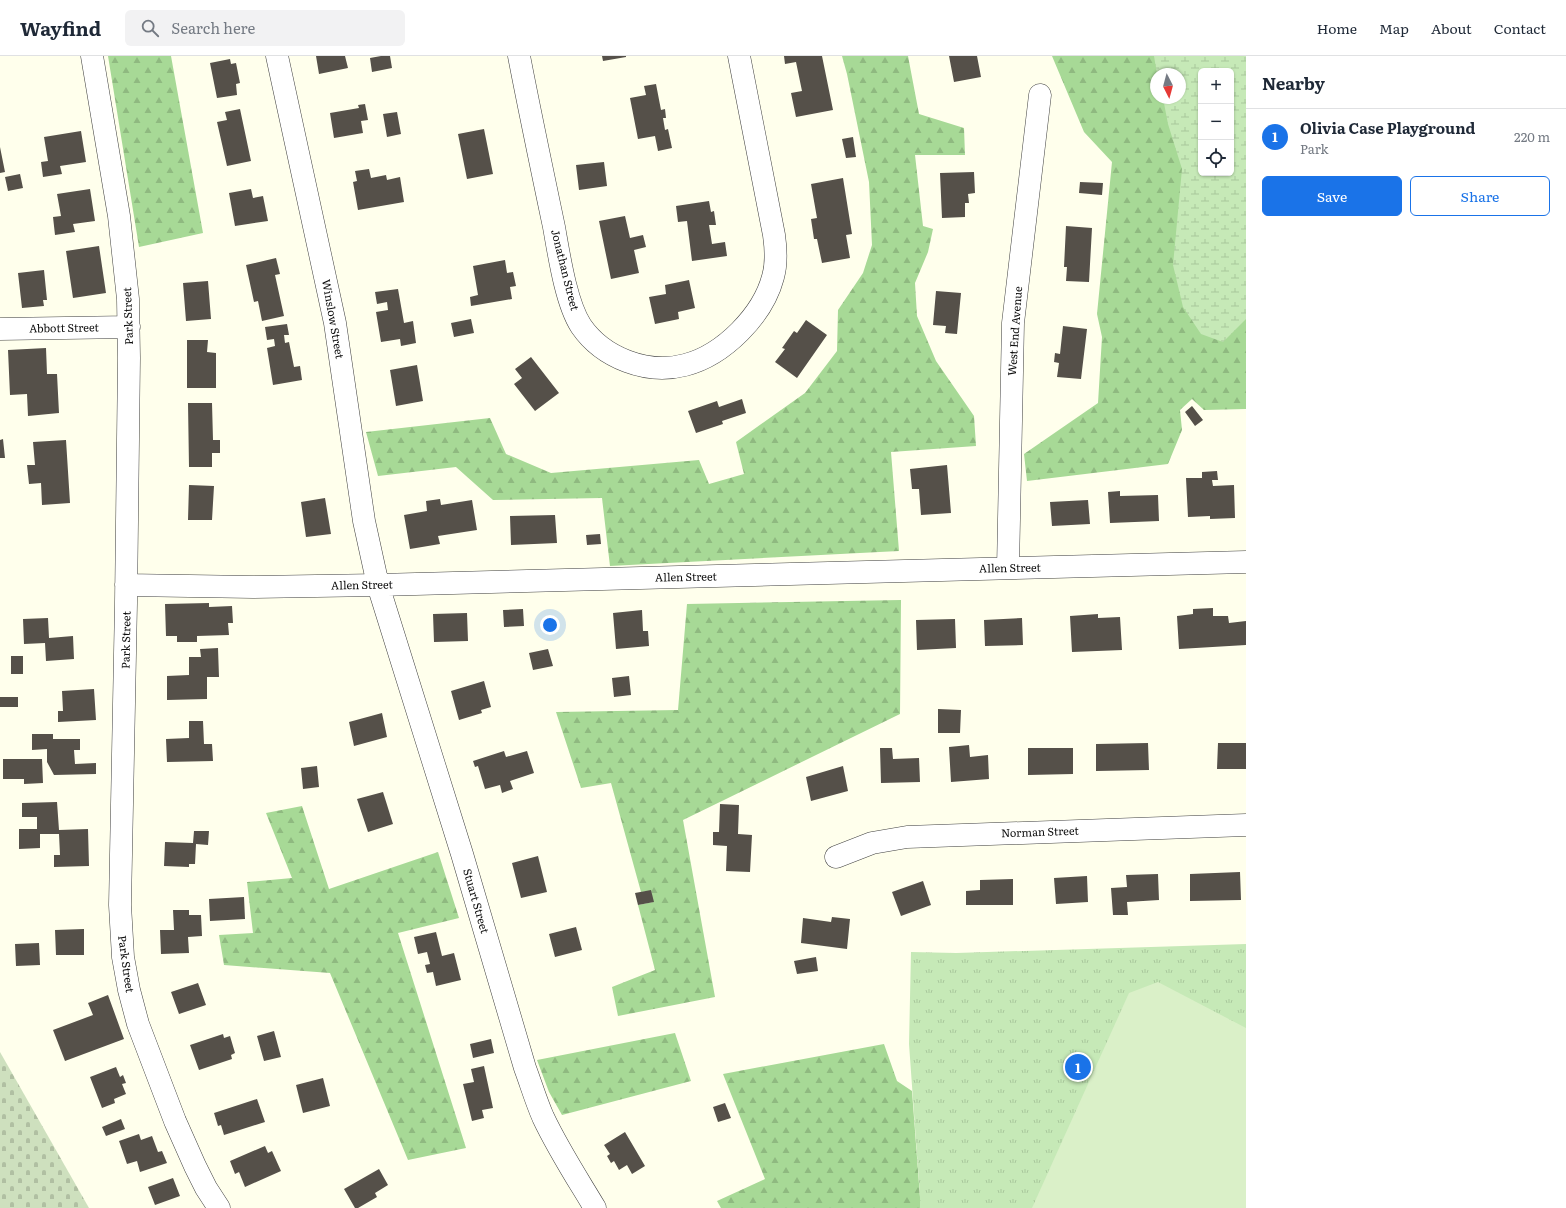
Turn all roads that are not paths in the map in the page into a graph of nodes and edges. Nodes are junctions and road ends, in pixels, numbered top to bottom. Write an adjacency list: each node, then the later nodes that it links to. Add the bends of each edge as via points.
1 (92, 56): 6 (street, Park Street, via 119,216)
2 (277, 56): 11 (street, Winslow Street, via 335,323 364,521)
3 (519, 56): 4 (street, Jonathan Street, via 562,270 581,326 612,354 630,363 667,368 700,359 715,351 741,330 763,303 773,277 776,263 774,235)
4 (739, 56)
5 (1040, 95): 9 (street, West End Avenue, via 1013,323)
6 (129, 327): 7 (street, Abbott Street); 10 (street, Park Street)
7 (0, 329)
8 (1246, 562): 9 (street, Allen Street)
9 (1008, 568): 11 (street, Allen Street)
10 (126, 585): 11 (street, Allen Street); 14 (street, Park Street, via 120,905 125,973 138,1024 175,1121 206,1188)
11 (378, 585): 15 (street, Stuart Street, via 536,1101 550,1131)
12 (1246, 825): 13 (street, Norman Street, via 907,837 872,843)
13 (836, 857)
14 (219, 1208)
15 (595, 1208)

